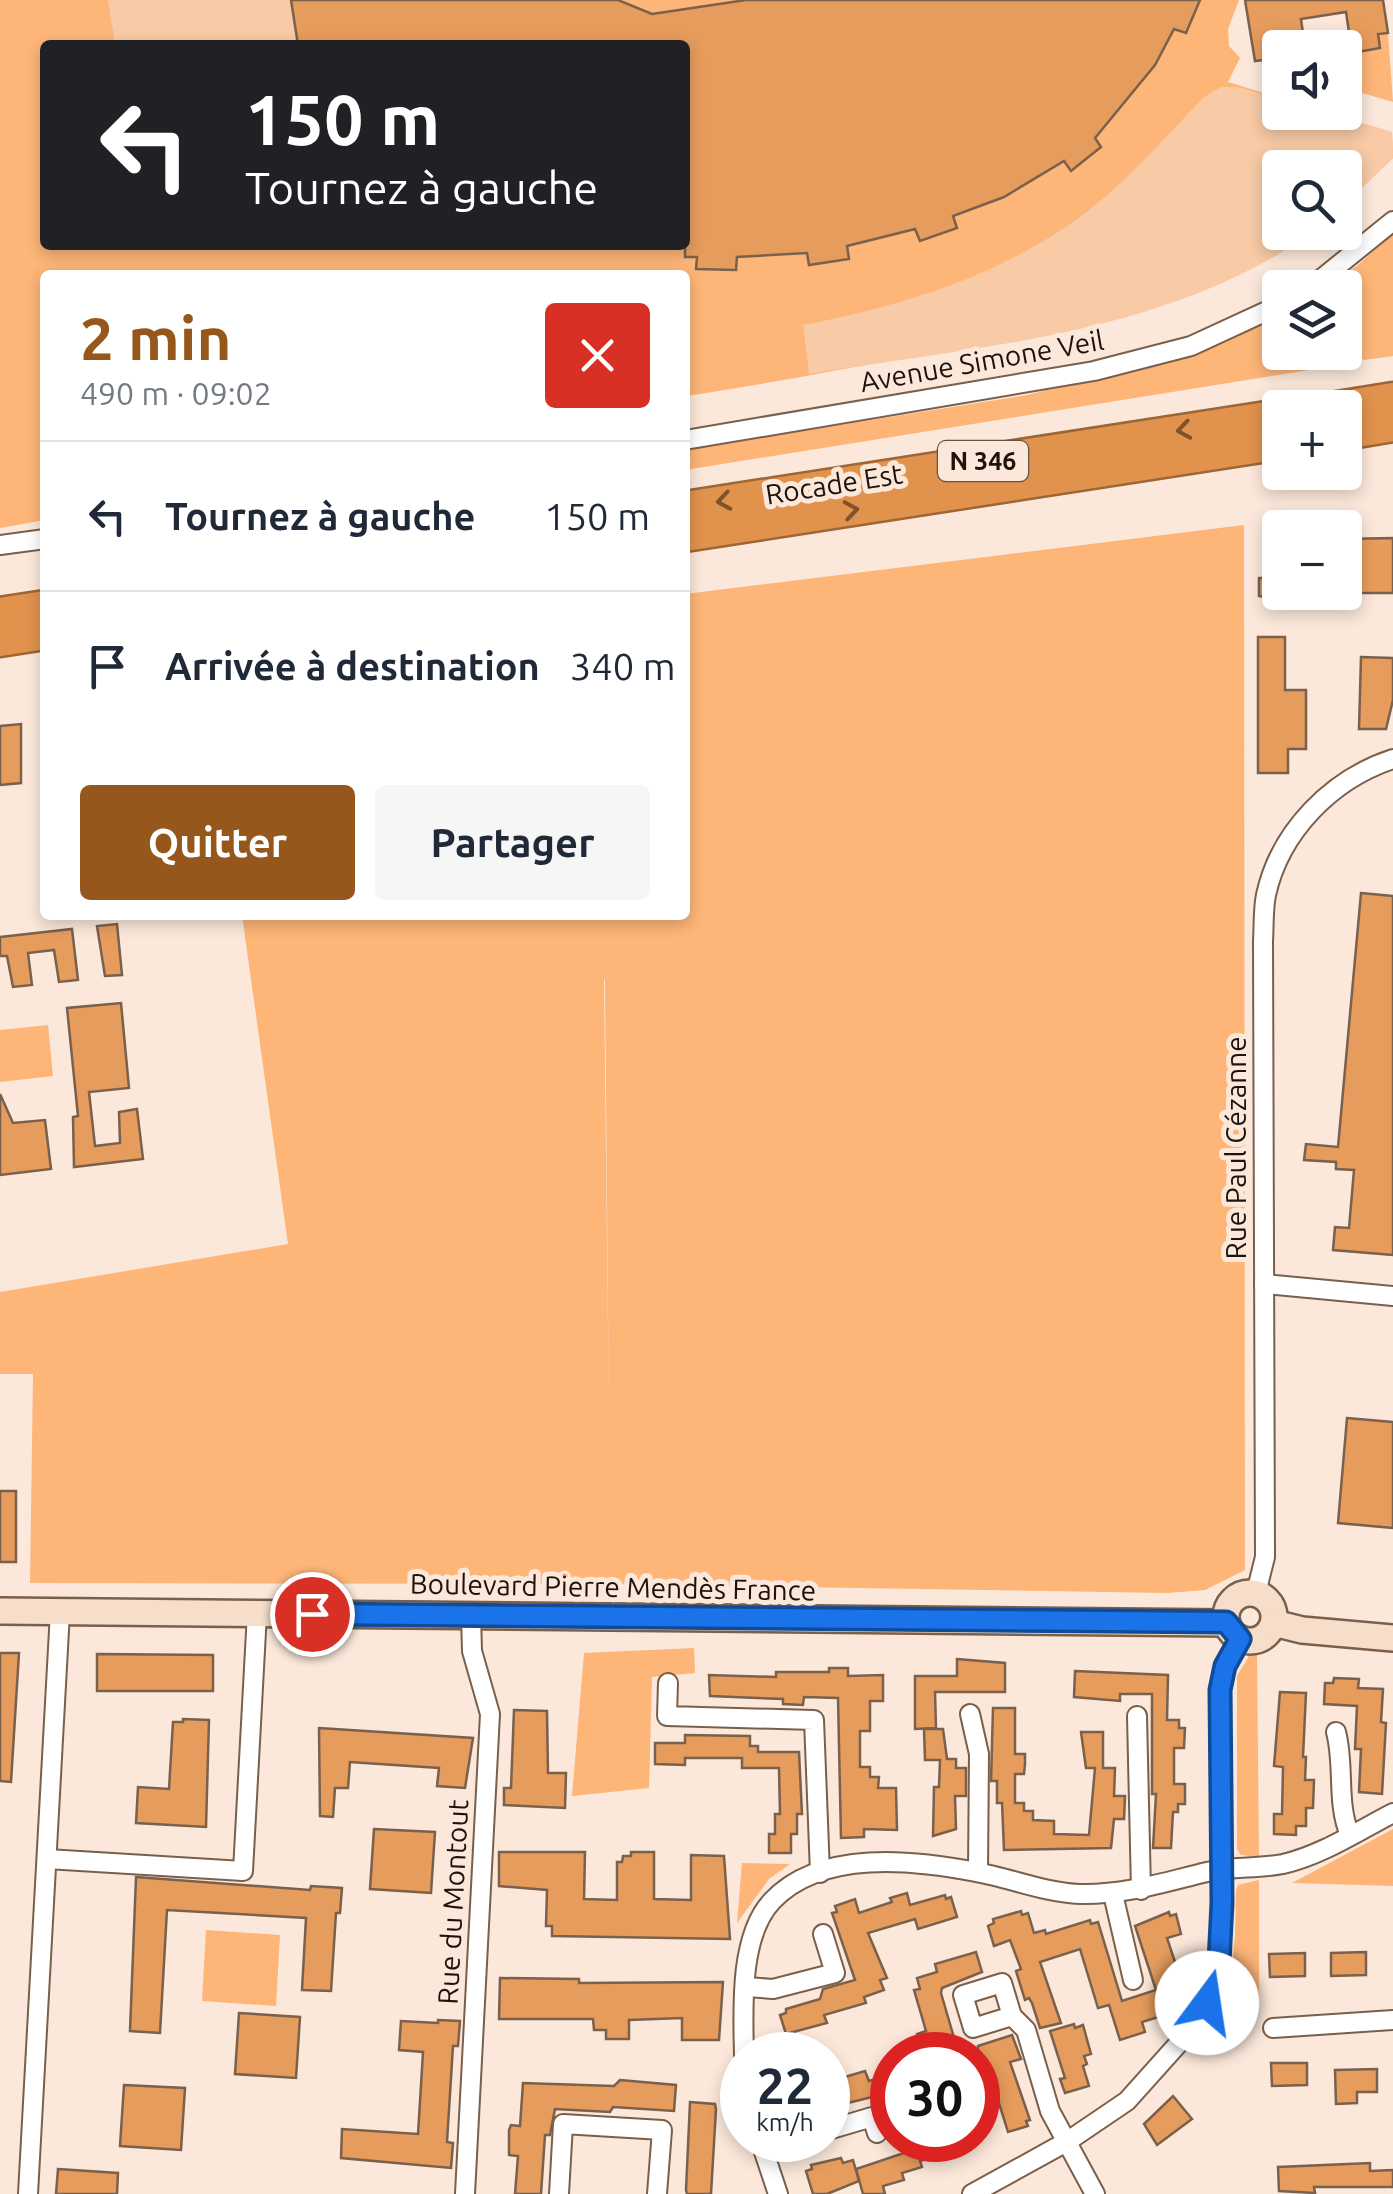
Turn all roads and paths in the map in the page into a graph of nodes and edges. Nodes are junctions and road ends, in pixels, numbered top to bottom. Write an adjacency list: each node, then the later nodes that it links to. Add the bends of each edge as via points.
1 (1393, 221): 2 (street)
2 (1332, 270)
3 (1262, 313): 7 (street, Avenue Simone Veil, via 1190,346 1094,371)
4 (1393, 398): 5 (highway)
5 (1362, 403)
6 (1262, 419): 9 (highway, Rocade Est / N 346, one-way to 9)
7 (690, 439)
8 (1262, 447): 10 (highway, Rocade Est / N 346, one-way to 8)
9 (690, 506)
10 (690, 535)
11 (40, 540): 12 (street)
12 (0, 546)
13 (40, 607): 14 (highway)
14 (0, 613)
15 (40, 635): 16 (highway)
16 (0, 641)
17 (1393, 759): 18 (street, Rue Paul Cézanne, via 1332,790 1304,819 1266,895)
18 (1264, 1284): 19 (street); 20 (street, Rue Paul Cézanne, via 1265,1556)
19 (1393, 1296)
20 (1256, 1593): 25 (street, via 1273,1608); 26 (street, via 1233,1599)
21 (0, 1611): 22 (street, Boulevard Pierre Mendès France)
22 (60, 1612): 23 (street, Boulevard Pierre Mendès France); 34 (street)
23 (256, 1614): 24 (street, Boulevard Pierre Mendès France); 34 (street, via 243,1871)
24 (471, 1616): 26 (street, Boulevard Pierre Mendès France); 50 (street, Rue du Montout, via 472,1652 490,1714)
25 (1274, 1623): 26 (street, via 1264,1637); 27 (street)
26 (1233, 1631): 35 (street, via 1220,1690)
27 (1393, 1638)
28 (668, 1683): 37 (street, via 666,1716 814,1720)
29 (970, 1714): 36 (street, via 979,1754)
30 (1137, 1716): 38 (street)
31 (1336, 1732): 33 (street, via 1342,1817)
32 (1393, 1813): 33 (street)
33 (1350, 1835): 35 (street, via 1280,1865)
34 (47, 1859): 49 (street)
35 (1222, 1869): 38 (street); 47 (street, via 1218,1982 1196,2024 1127,2101)
36 (978, 1872): 37 (street, via 898,1862); 39 (street, via 1076,1894)
37 (820, 1873): 42 (street, via 772,1901 751,1946)
38 (1140, 1890): 39 (street)
39 (1114, 1894): 41 (street)
40 (823, 1934): 42 (street, via 835,1973 773,1989)
41 (1134, 1980)
42 (747, 1987): 46 (street)
43 (1012, 2016): 47 (street, via 1026,2030 1050,2111)
44 (1393, 2020): 45 (street)
45 (1273, 2028)
46 (745, 2032)
47 (1068, 2140): 54 (street); 55 (street)
48 (767, 2162): 53 (street)
49 (28, 2194)
50 (465, 2194)
51 (559, 2194): 52 (street, via 563,2124 662,2130)
52 (658, 2194)
53 (778, 2194)
54 (972, 2194)
55 (1095, 2194)

